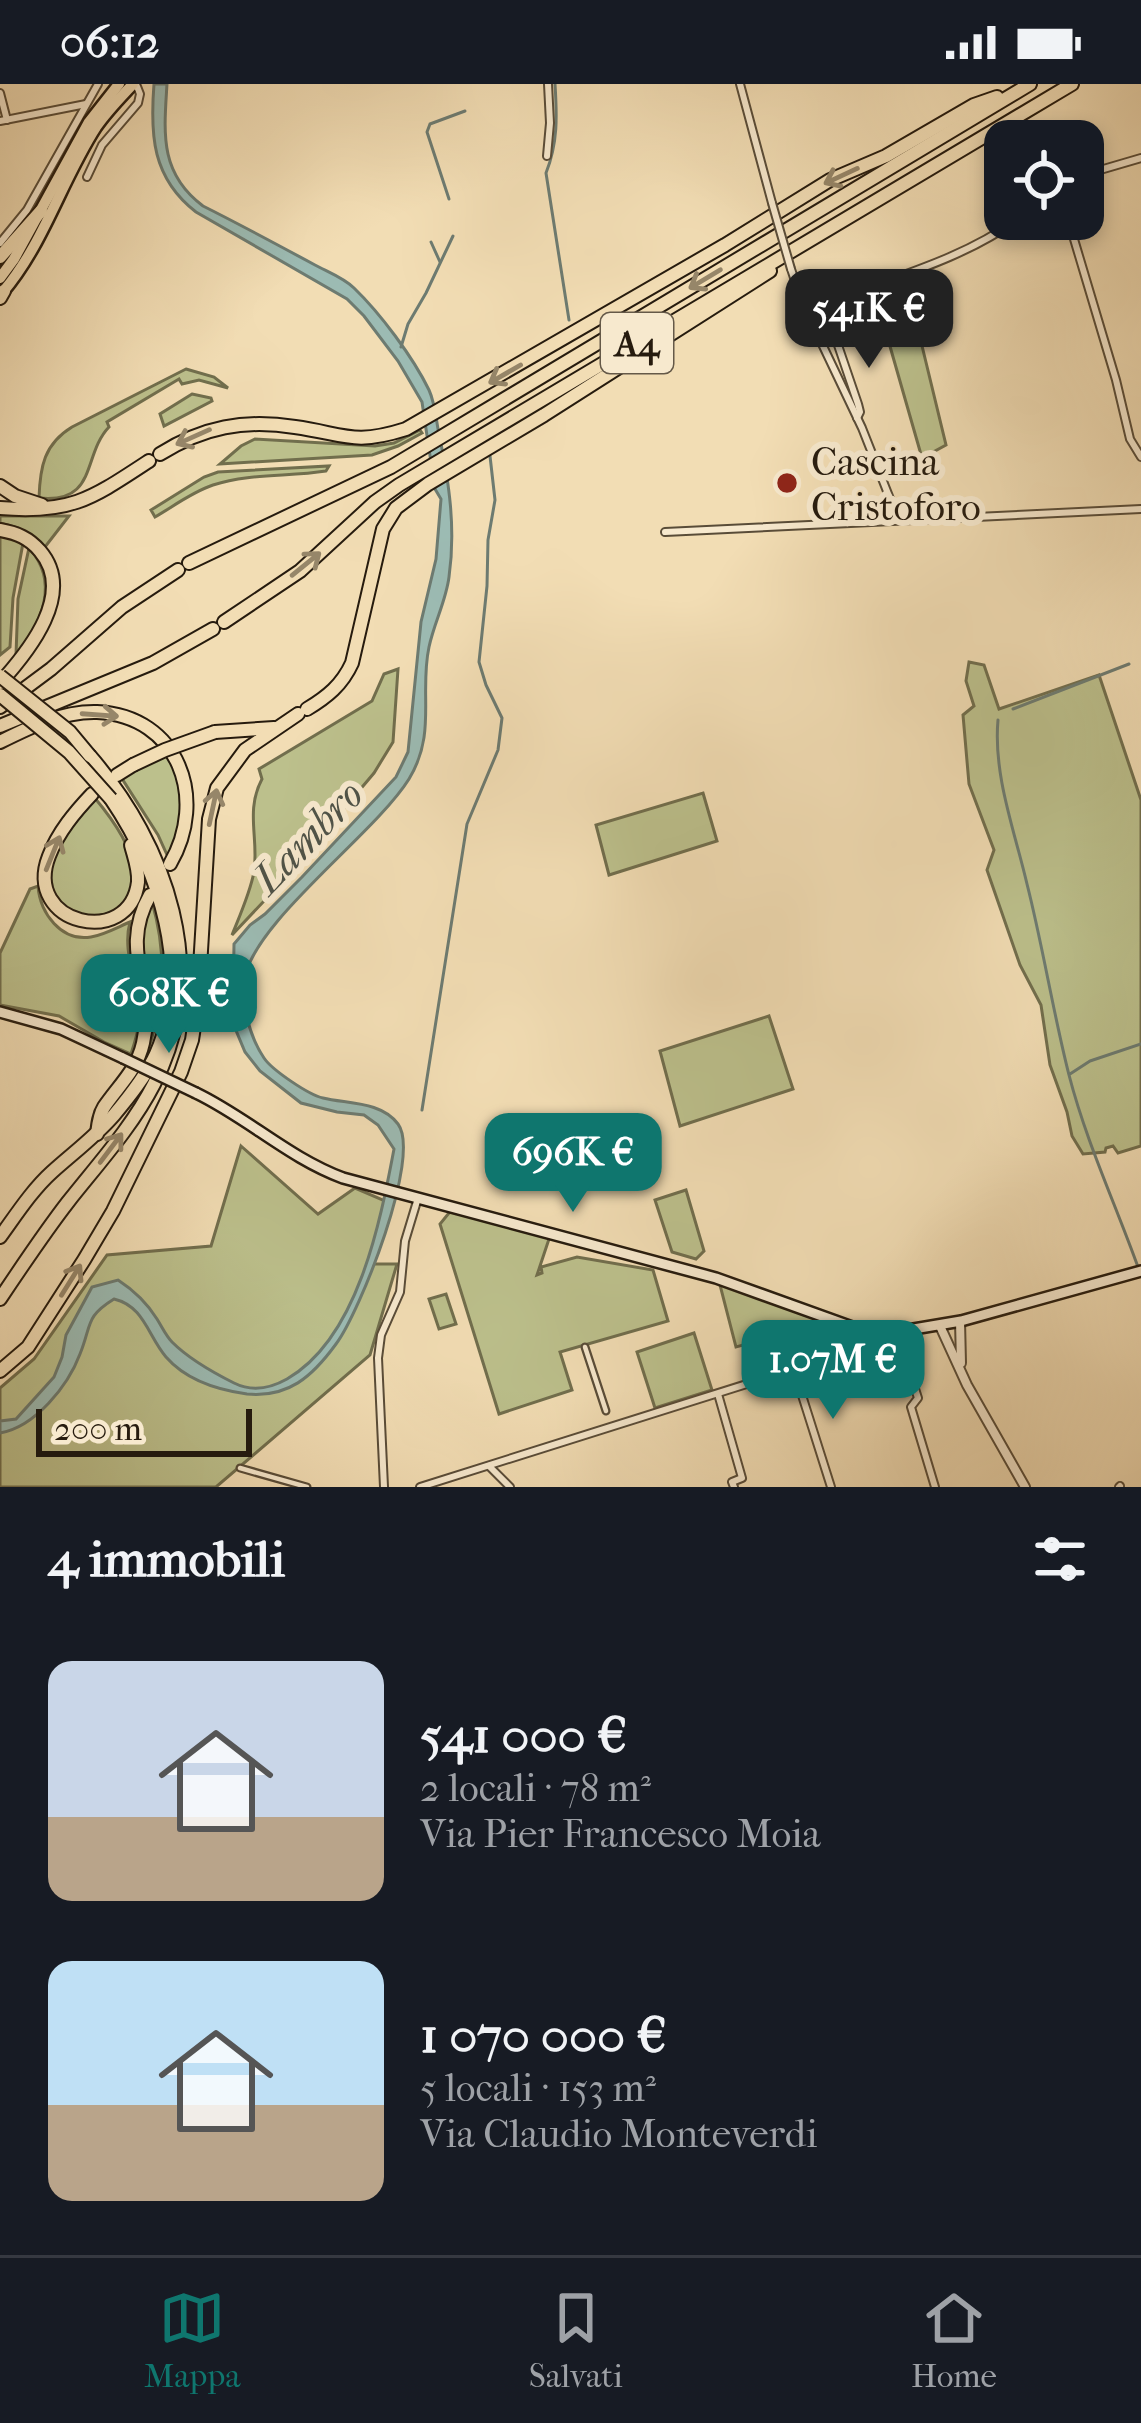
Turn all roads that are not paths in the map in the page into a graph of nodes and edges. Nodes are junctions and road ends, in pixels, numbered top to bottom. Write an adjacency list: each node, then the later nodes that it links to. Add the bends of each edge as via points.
1 (98, 84): 9 (street)
2 (119, 84): 11 (main road)
3 (135, 84): 11 (main road); 15 (street, via 138,103 102,145)
4 (548, 84): 12 (street)
5 (740, 84): 22 (street, bridge, via 803,304)
6 (1072, 84): 25 (highway, A4)
7 (1026, 87): 28 (highway, one-way to 28, via 974,105 830,180 406,429 346,439 294,426 209,429); 34 (highway, A4, one-way to 34, via 391,467 183,566)
8 (0, 93): 10 (street)
9 (86, 104): 10 (street); 19 (street)
10 (3, 120)
11 (76, 153): 16 (main road); 21 (main road, via 38,241)
12 (547, 157)
13 (1141, 158): 14 (street)
14 (1104, 169)
15 (87, 178)
16 (40, 211): 20 (highway); 21 (main road)
17 (987, 240): 22 (street, via 829,302)
18 (1074, 240): 23 (street)
19 (0, 244)
20 (0, 257)
21 (1, 290)
22 (856, 418): 29 (street)
23 (1141, 457)
24 (0, 486): 28 (highway)
25 (404, 491): 36 (highway, A4, one-way to 25, via 154,663 299,571 375,502); 37 (highway, via 388,518 346,675)
26 (1138, 507): 29 (street)
27 (0, 508): 28 (highway)
28 (61, 508)
29 (898, 520): 31 (street)
30 (0, 530): 32 (highway, via 32,542 53,587 45,620)
31 (665, 532)
32 (0, 680): 49 (highway, one-way to 32, bridge, via 145,1101 165,1061 181,994 170,899 137,819 90,756)
33 (0, 694): 35 (highway, bridge)
34 (0, 706): 35 (highway, bridge)
35 (20, 710): 41 (highway, bridge, via 69,752)
36 (0, 726)
37 (276, 728): 39 (highway, bridge, via 215,732); 59 (highway, one-way to 37, via 28,1347 84,1260 181,1072 198,1000 212,800 235,761)
38 (0, 742): 42 (highway, one-way to 42, via 85,712 127,718 154,733 178,764 187,795 185,834)
39 (117, 775)
40 (92, 794): 41 (highway, one-way to 40, via 138,884 115,916 76,920 55,905 45,871)
41 (111, 805): 45 (highway, via 155,883 170,979 154,1059)
42 (170, 864)
43 (150, 895): 45 (highway, via 136,935 143,1044 101,1111)
44 (0, 1012): 46 (main road, bridge, via 62,1029 196,1093 307,1163)
45 (97, 1134): 47 (highway, via 50,1174)
46 (418, 1198): 51 (main road, via 697,1272); 65 (street, via 378,1358)
47 (0, 1237)
48 (1138, 1272): 50 (main road)
49 (0, 1299)
50 (960, 1321): 52 (main road); 58 (street)
51 (845, 1324): 53 (main road); 56 (street)
52 (940, 1326): 54 (main road); 58 (street)
53 (859, 1329): 54 (main road); 56 (street, via 851,1348)
54 (897, 1334): 70 (street)
55 (586, 1347): 61 (street)
56 (829, 1359): 57 (street)
57 (794, 1370): 60 (street); 69 (street)
58 (961, 1371): 71 (street)
59 (0, 1372)
60 (718, 1394): 62 (street); 68 (street, via 742,1478)
61 (606, 1411)
62 (489, 1466): 66 (street); 67 (street)
63 (240, 1468): 64 (street)
64 (307, 1487)
65 (384, 1487)
66 (420, 1487)
67 (511, 1487)
68 (734, 1487)
69 (831, 1487)
70 (935, 1487)
71 (1025, 1487)

